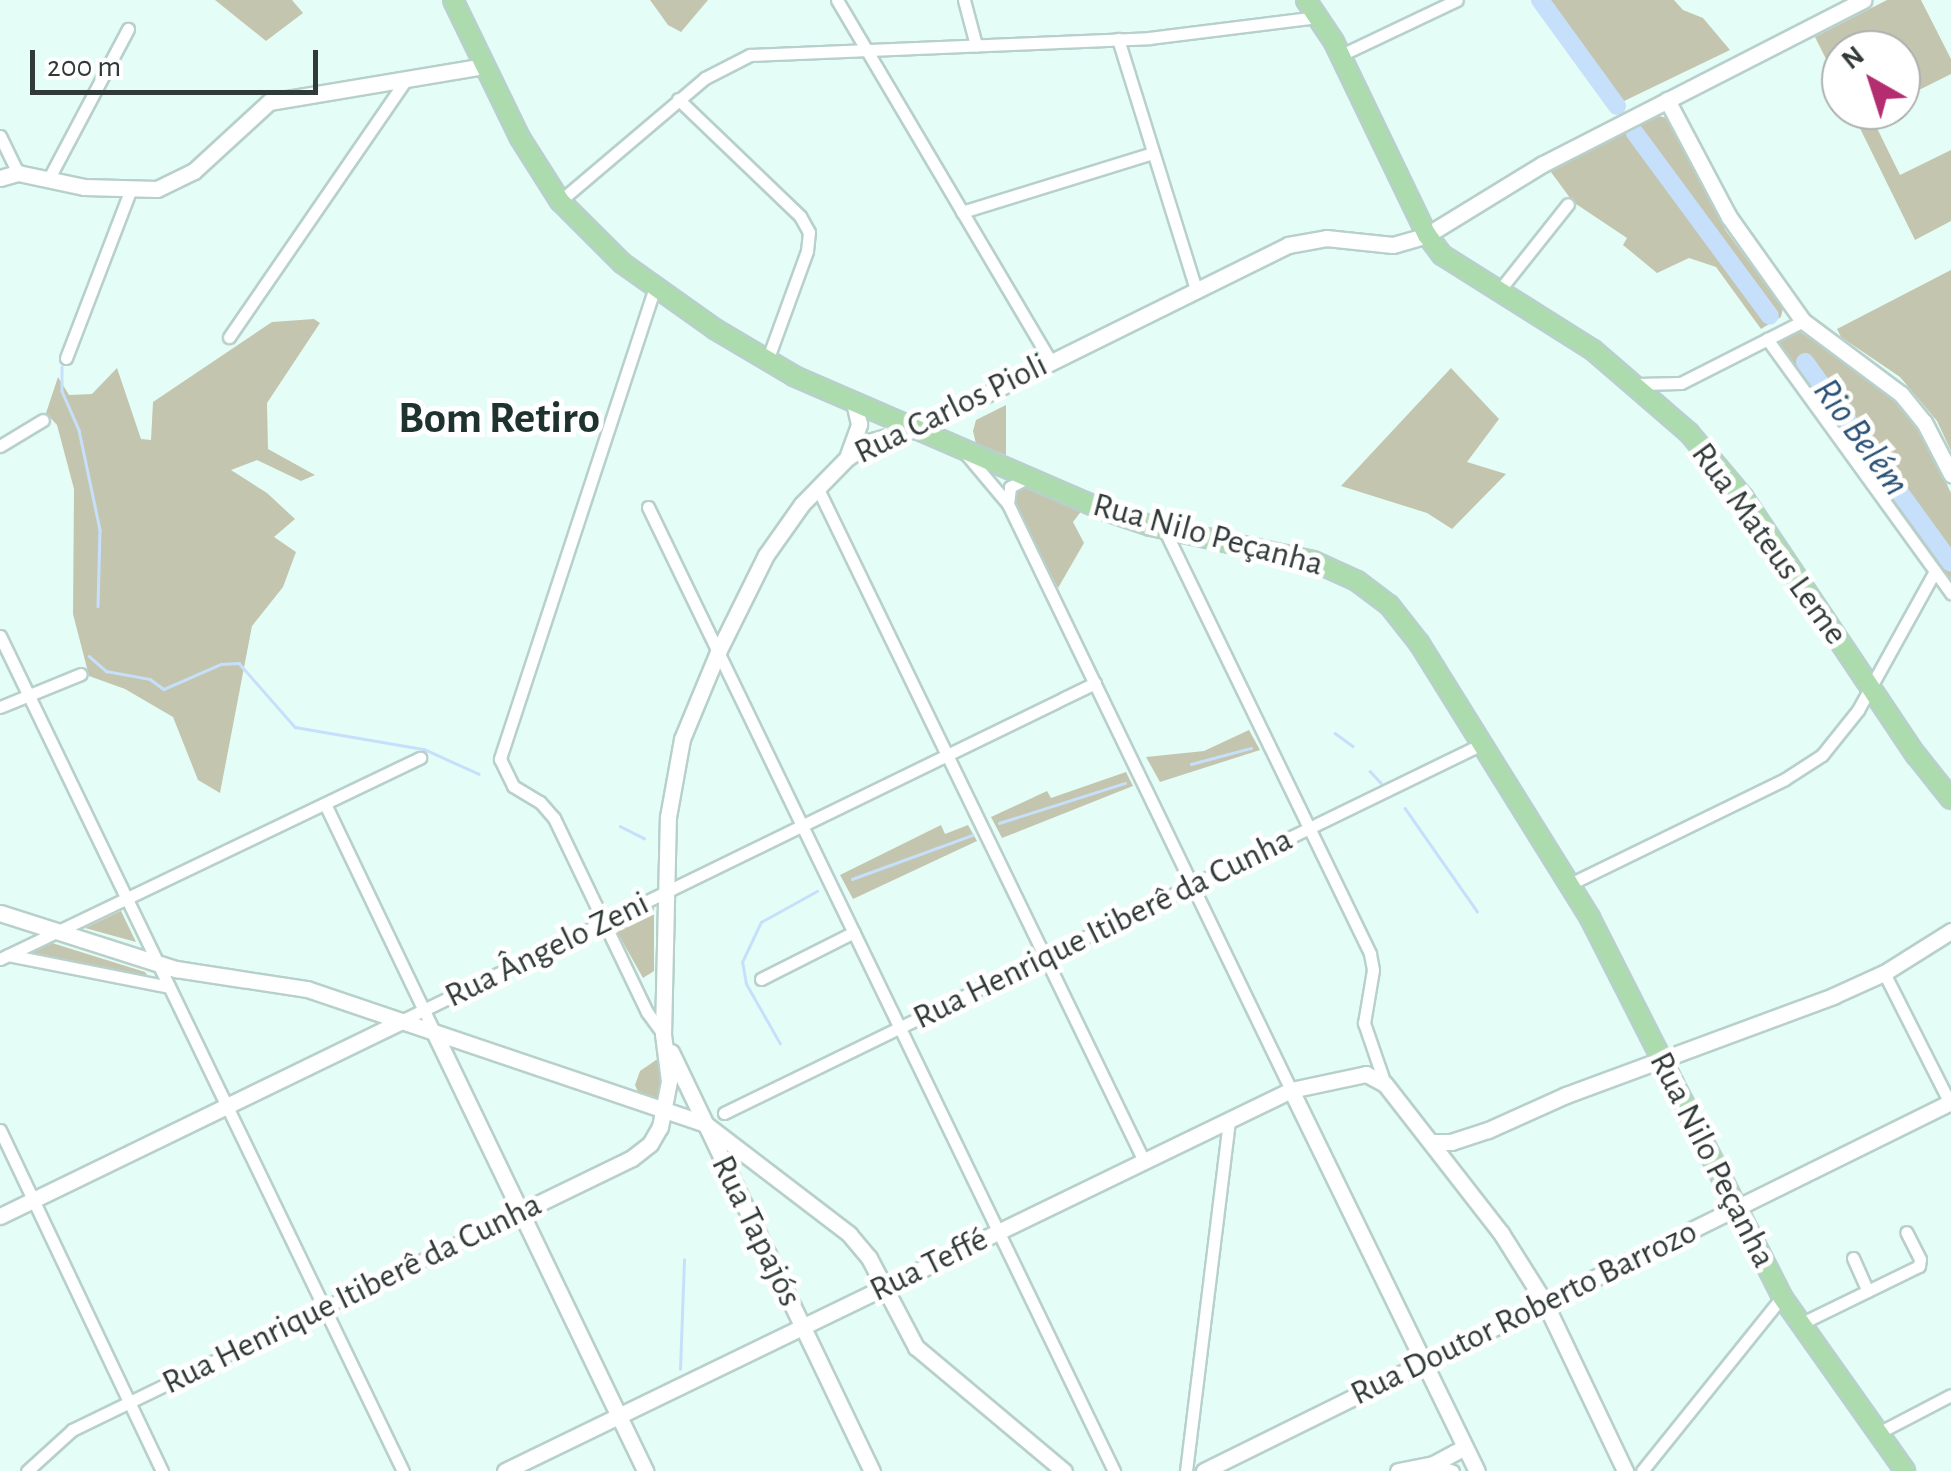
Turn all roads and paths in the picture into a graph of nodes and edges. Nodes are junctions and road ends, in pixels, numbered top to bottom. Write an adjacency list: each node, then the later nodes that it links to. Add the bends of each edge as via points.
1 (454, 0): 13 (main road, Rua Nilo Peçanha)
2 (837, 0): 11 (street)
3 (964, 0): 10 (street)
4 (1306, 0): 7 (main road, Rua Mateus Leme)
5 (1457, 0): 12 (street)
6 (1864, 0): 16 (main road)
7 (1318, 17): 9 (street); 12 (main road, Rua Mateus Leme)
8 (128, 29): 21 (street)
9 (1118, 40): 10 (street); 18 (street)
10 (976, 45): 11 (street)
11 (866, 49): 15 (street, via 750,55 719,68); 25 (street)
12 (1341, 55): 26 (main road, Rua Mateus Leme)
13 (485, 66): 14 (main road); 23 (main road, Rua Nilo Peçanha)
14 (406, 78): 22 (main road, via 269,102 184,179); 31 (street)
15 (678, 100): 23 (street); 34 (street, via 809,232)
16 (1667, 100): 26 (main road, via 1527,172); 30 (main road, via 1729,217)
17 (0, 136): 19 (street)
18 (1153, 153): 25 (street); 28 (street)
19 (18, 173): 20 (main road); 21 (main road)
20 (0, 178)
21 (48, 180): 22 (main road)
22 (130, 191): 33 (street)
23 (560, 201): 27 (main road, Rua Nilo Peçanha, via 608,252)
24 (1568, 204): 29 (street)
25 (962, 212): 35 (street)
26 (1427, 236): 28 (main road, Rua Carlos Pioli, via 1393,245 1300,241); 29 (main road, Rua Mateus Leme, via 1451,263)
27 (655, 288): 34 (main road, Rua Nilo Peçanha); 72 (street, Rua Tapajós, via 502,742 504,772 554,818)
28 (1196, 289): 35 (main road, Rua Carlos Pioli)
29 (1498, 292): 37 (main road, Rua Mateus Leme)
30 (1803, 321): 32 (street); 45 (main road, via 1900,394 1924,422)
31 (229, 337)
32 (1767, 340): 36 (street); 51 (street)
33 (66, 358)
34 (767, 362): 38 (main road, Rua Nilo Peçanha)
35 (1050, 362): 41 (main road, Rua Carlos Pioli)
36 (1681, 383): 37 (street); 39 (street)
37 (1637, 384): 39 (main road, Rua Mateus Leme)
38 (854, 402): 41 (main road, Rua Nilo Peçanha); 44 (main road, via 858,434)
39 (1666, 410): 57 (main road, Rua Mateus Leme, via 1743,497)
40 (43, 420): 42 (street)
41 (916, 428): 43 (main road, Rua Nilo Peçanha); 44 (main road, Rua Carlos Pioli, via 887,434)
42 (0, 446)
43 (964, 450): 46 (main road, Rua Nilo Peçanha); 48 (street)
44 (847, 458): 47 (main road, Rua Carlos Pioli)
45 (1951, 474)
46 (1027, 478): 48 (street, via 1010,487); 50 (main road, Rua Nilo Peçanha)
47 (816, 488): 54 (main road, Rua Carlos Pioli, via 775,540); 61 (street)
48 (1008, 504): 56 (street)
49 (648, 507): 54 (street)
50 (1164, 529): 60 (main road, Rua Nilo Peçanha, via 1313,561 1366,587 1409,629); 66 (street)
51 (1935, 571): 52 (street); 57 (street)
52 (1951, 593)
53 (0, 636): 58 (street)
54 (718, 652): 65 (street); 69 (main road, Rua Carlos Pioli, via 672,782)
55 (81, 674): 58 (street)
56 (1094, 683): 61 (street, Rua Ângelo Zeni); 68 (street)
57 (1871, 687): 63 (main road, Rua Mateus Leme); 67 (street, via 1840,736 1799,772)
58 (28, 694): 59 (street); 70 (street)
59 (0, 707)
60 (1482, 744): 66 (street, Rua Henrique Itiberê da Cunha); 67 (main road, Rua Nilo Peçanha)
61 (947, 755): 65 (street, Rua Ângelo Zeni); 77 (street)
62 (420, 758): 64 (street)
63 (1951, 799)
64 (325, 804): 70 (street); 84 (street)
65 (802, 826): 69 (street, Rua Ângelo Zeni); 75 (street)
66 (1310, 828): 68 (street, Rua Henrique Itiberê da Cunha); 90 (street, via 1373,962 1363,1016)
67 (1570, 884): 91 (main road, Rua Nilo Peçanha)
68 (1192, 885): 77 (street, Rua Henrique Itiberê da Cunha); 95 (street)
69 (666, 892): 72 (street, Rua Ângelo Zeni); 80 (main road, Rua Carlos Pioli)
70 (126, 899): 74 (street); 78 (street)
71 (0, 914): 74 (main road)
72 (604, 922): 83 (street, Rua Tapajós); 84 (street, Rua Ângelo Zeni)
73 (1951, 931): 79 (main road)
74 (57, 932): 76 (street); 78 (main road)
75 (854, 932): 81 (street); 86 (street)
76 (4, 957): 82 (street)
77 (1045, 957): 86 (street, Rua Henrique Itiberê da Cunha); 105 (street)
78 (158, 964): 82 (street); 85 (main road, via 292,986)
79 (1884, 972): 91 (main road); 96 (street)
80 (665, 978): 83 (street); 88 (main road, Rua Carlos Pioli)
81 (761, 978)
82 (169, 987): 97 (street)
83 (638, 993): 88 (street, Rua Tapajós)
84 (424, 1010): 85 (street, Rua Ângelo Zeni); 87 (street)
85 (401, 1021): 87 (main road); 97 (main road, Rua Ângelo Zeni)
86 (900, 1028): 99 (street, Rua Henrique Itiberê da Cunha); 113 (street)
87 (435, 1034): 89 (main road); 92 (main road)
88 (663, 1034): 98 (main road, Rua Carlos Pioli); 101 (main road, Rua Tapajós)
89 (470, 1046): 92 (main road); 98 (main road)
90 (1369, 1047): 93 (street); 94 (street)
91 (1663, 1062): 103 (main road, via 1582,1088); 110 (main road, Rua Nilo Peçanha)
92 (454, 1072): 111 (main road)
93 (1359, 1075): 94 (main road); 95 (main road, Rua Teffé)
94 (1385, 1084): 104 (main road)
95 (1291, 1090): 100 (main road, Rua Teffé); 123 (main road)
96 (1951, 1103): 110 (main road, Rua Doutor Roberto Barrozo)
97 (226, 1106): 109 (main road, Rua Ângelo Zeni); 120 (street)
98 (666, 1110): 101 (main road); 111 (main road, Rua Henrique Itiberê da Cunha, via 656,1137 632,1158)
99 (724, 1113)
100 (1229, 1120): 105 (main road, Rua Teffé); 138 (street)
101 (704, 1123): 107 (main road); 108 (main road, Rua Tapajós)
102 (0, 1130): 109 (street)
103 (1488, 1130): 104 (main road); 106 (main road, via 1452,1150)
104 (1432, 1142): 106 (main road)
105 (1144, 1161): 113 (main road, Rua Teffé)
106 (1446, 1161): 119 (main road)
107 (759, 1165): 108 (main road, via 740,1172); 116 (main road, via 850,1234)
108 (734, 1184): 122 (main road, Rua Tapajós)
109 (33, 1200): 112 (main road, Rua Ângelo Zeni); 125 (street)
110 (1736, 1208): 118 (main road, Rua Nilo Peçanha); 119 (main road, Rua Doutor Roberto Barrozo)
111 (521, 1212): 120 (street, Rua Henrique Itiberê da Cunha); 126 (main road)
112 (0, 1216)
113 (998, 1232): 116 (main road, Rua Teffé); 137 (street)
114 (1906, 1232): 117 (street, via 1919,1266)
115 (1852, 1258): 117 (street)
116 (885, 1287): 122 (main road, Rua Teffé); 136 (main road, via 916,1346)
117 (1868, 1291): 121 (street)
118 (1782, 1297): 121 (main road, Rua Nilo Peçanha); 144 (street)
119 (1545, 1302): 123 (main road, Rua Doutor Roberto Barrozo); 143 (main road)
120 (324, 1308): 125 (street, Rua Henrique Itiberê da Cunha); 132 (street)
121 (1800, 1324): 127 (main road, Rua Nilo Peçanha)
122 (802, 1327): 126 (main road, Rua Teffé); 135 (main road, Rua Tapajós)
123 (1424, 1362): 128 (main road); 139 (main road, Rua Doutor Roberto Barrozo)
124 (1951, 1394): 127 (street)
125 (130, 1402): 130 (street, Rua Henrique Itiberê da Cunha, via 66,1434); 131 (street)
126 (618, 1416): 133 (main road, Rua Teffé); 134 (main road)
127 (1878, 1433): 145 (main road, Rua Nilo Peçanha)
128 (1466, 1447): 129 (main road); 142 (main road)
129 (1433, 1464): 140 (main road); 141 (street)
130 (27, 1471)
131 (162, 1471)
132 (402, 1471)
133 (505, 1471)
134 (645, 1471)
135 (872, 1471)
136 (1064, 1471)
137 (1114, 1471)
138 (1186, 1471)
139 (1204, 1471)
140 (1398, 1471)
141 (1452, 1471)
142 (1477, 1471)
143 (1625, 1471)
144 (1642, 1471)
145 (1905, 1471)

